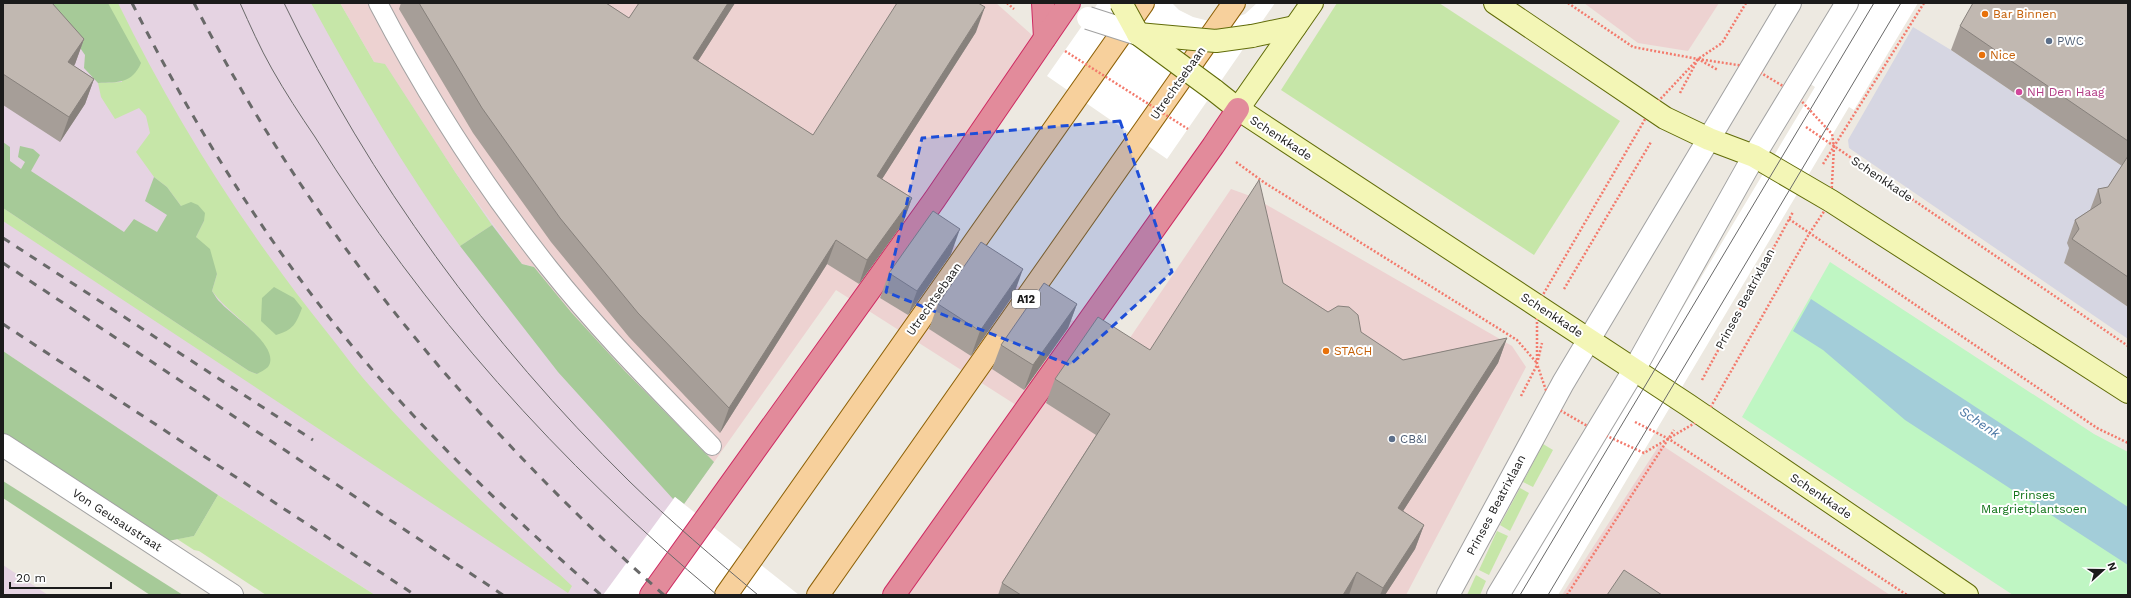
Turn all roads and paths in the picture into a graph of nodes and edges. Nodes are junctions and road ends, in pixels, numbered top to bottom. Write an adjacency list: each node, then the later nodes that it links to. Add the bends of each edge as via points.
1 (378, 3): 36 (lane, via 420,79 460,142 548,267 597,324)
2 (1043, 3): 16 (highway)
3 (1121, 3): 15 (main road, Schenkkade, bridge)
4 (1143, 3): 39 (main road, Utrechtsebaan)
5 (1234, 3): 40 (main road, Utrechtsebaan / A12)
6 (1312, 3): 14 (main road)
7 (1495, 3): 20 (main road)
8 (1568, 3): 18 (path, via 1633,47)
9 (1746, 3): 18 (path, via 1722,43)
10 (1790, 3): 21 (street, Prinses Beatrixlaan)
11 (1847, 3): 24 (street)
12 (1924, 3): 23 (path, Prinses Beatrixlaan)
13 (1062, 5): 15 (street, Schenkkade, bridge, via 1088,18); 16 (highway)
14 (1295, 27): 15 (main road, bridge, via 1216,41); 19 (main road)
15 (1138, 34): 19 (main road, Schenkkade, bridge)
16 (1045, 38): 38 (highway, via 935,199)
17 (1065, 51): 22 (path, bridge)
18 (1698, 59): 20 (path)
19 (1238, 109): 22 (highway); 27 (main road, Schenkkade)
20 (1665, 118): 21 (main road); 27 (path)
21 (1709, 139): 24 (main road); 28 (street, Prinses Beatrixlaan)
22 (1213, 146): 27 (path, via 1265,183 1517,340 1537,364); 41 (highway)
23 (1834, 147): 25 (path, Prinses Beatrixlaan); 29 (path, Schenkkade)
24 (1754, 156): 25 (main road); 30 (street)
25 (1808, 188): 26 (path, Prinses Beatrixlaan); 31 (main road)
26 (1789, 219): 32 (path, Prinses Beatrixlaan); 34 (path, via 2098,428)
27 (1549, 314): 28 (main road, Schenkkade)
28 (1589, 340): 30 (main road, Schenkkade); 42 (street, Prinses Beatrixlaan, via 1560,388)
29 (2128, 346)
30 (1634, 370): 32 (main road, Schenkkade); 43 (street)
31 (2128, 392)
32 (1688, 405): 33 (path, Prinses Beatrixlaan); 46 (main road, Schenkkade)
33 (1669, 439): 44 (path, Prinses Beatrixlaan); 45 (path)
34 (2128, 443)
35 (3, 445): 37 (street, Von Geusaustraat)
36 (712, 446)
37 (232, 595)
38 (650, 595)
39 (726, 595)
40 (818, 595)
41 (894, 595)
42 (1448, 595)
43 (1498, 595)
44 (1567, 595)
45 (1907, 595)
46 (1967, 595)

